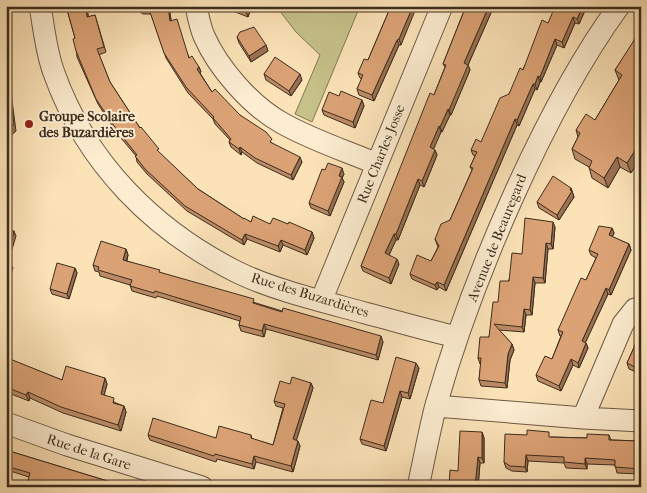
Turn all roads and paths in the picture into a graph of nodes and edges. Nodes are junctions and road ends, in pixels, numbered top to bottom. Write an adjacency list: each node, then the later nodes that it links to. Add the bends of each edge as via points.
1 (40, 6): 6 (street, Rue des Buzardières, via 53,72 72,116 99,159 124,190 162,225 201,252 241,274)
2 (442, 6): 5 (street, Rue Charles Josse)
3 (619, 6): 8 (street, Avenue de Beauregard, via 566,90 530,159 492,243)
4 (197, 8): 5 (street, via 203,34 220,65 258,106 298,132)
5 (377, 164): 6 (street, Rue Charles Josse)
6 (321, 301): 8 (street, Rue des Buzardières)
7 (635, 310): 10 (street, via 622,324)
8 (457, 337): 9 (street, Avenue de Beauregard)
9 (436, 406): 10 (street); 14 (street, Avenue de Beauregard)
10 (583, 418): 11 (street)
11 (641, 421)
12 (6, 423): 13 (street, Rue de la Gare, via 67,446)
13 (202, 487)
14 (418, 487)

